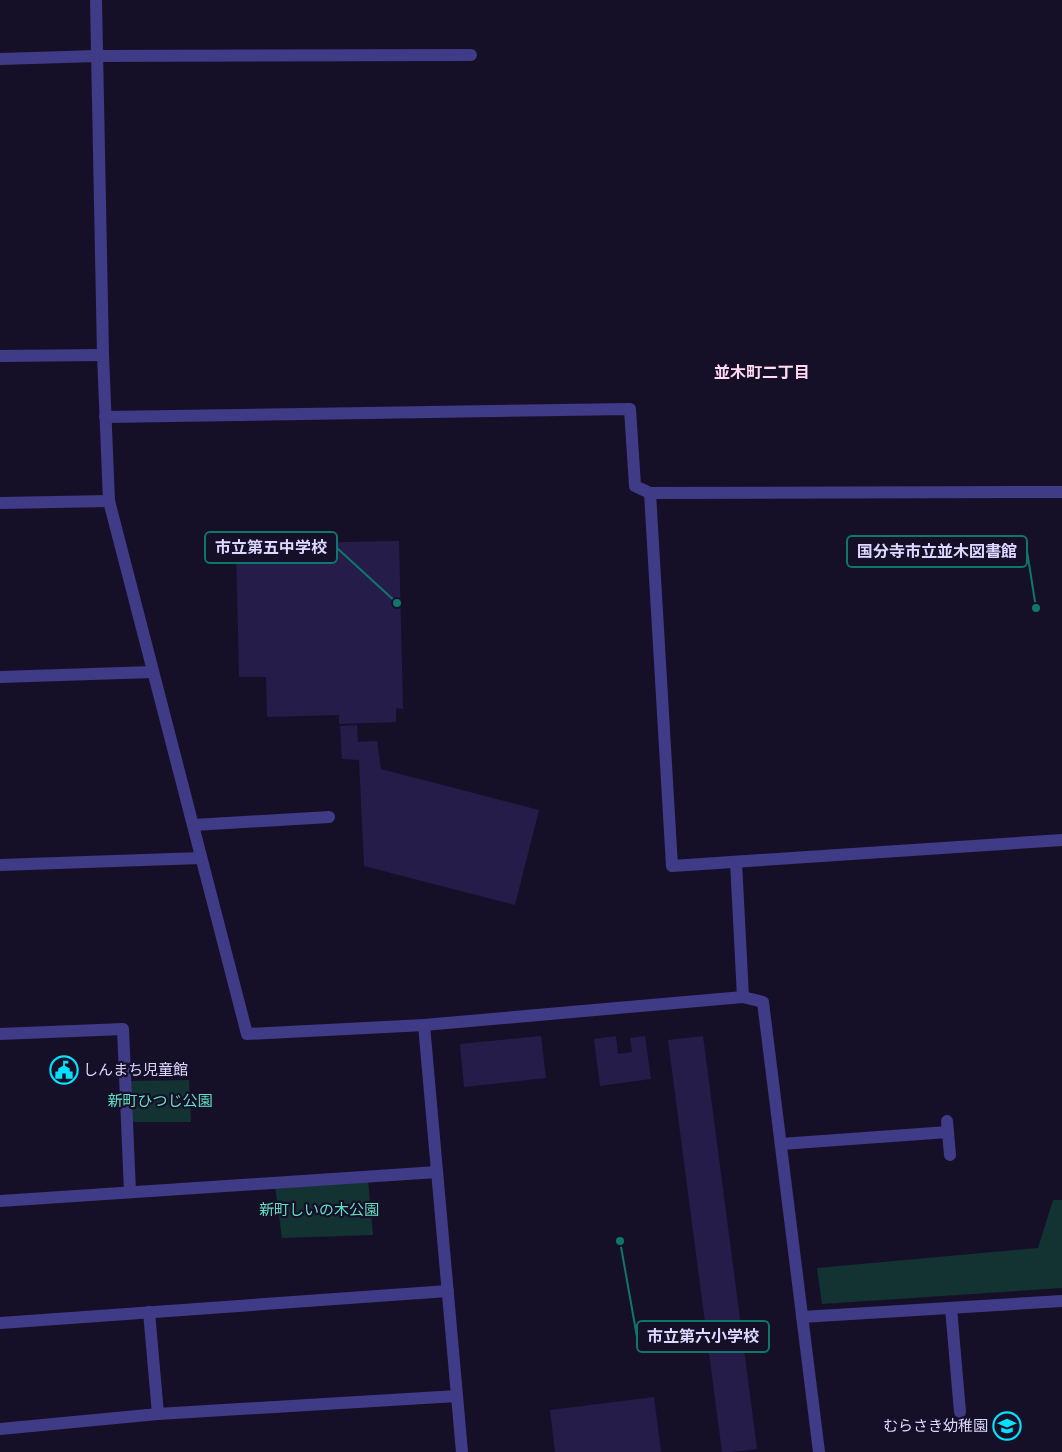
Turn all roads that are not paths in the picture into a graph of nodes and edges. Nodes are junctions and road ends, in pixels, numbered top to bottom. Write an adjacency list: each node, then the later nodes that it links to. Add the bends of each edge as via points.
1 (96, 0): 3 (street)
2 (471, 55): 3 (street)
3 (97, 56): 4 (street); 5 (street)
4 (0, 59)
5 (103, 355): 6 (street); 7 (street)
6 (0, 356)
7 (105, 417): 9 (street, via 630,409 635,486); 10 (street)
8 (1062, 492): 9 (street)
9 (650, 493): 18 (street, via 672,866)
10 (109, 501): 11 (street); 12 (street)
11 (0, 503)
12 (153, 672): 13 (street); 15 (street)
13 (0, 677)
14 (329, 818): 15 (street)
15 (194, 825): 17 (street)
16 (1062, 840): 18 (street)
17 (201, 858): 19 (street); 21 (street, via 247,1034)
18 (736, 862): 20 (street)
19 (0, 865)
20 (743, 997): 21 (street); 23 (street, via 763,1002)
21 (424, 1025): 25 (street)
22 (0, 1034): 26 (street, via 123,1029)
23 (781, 1144): 24 (street, via 947,1126); 32 (street)
24 (950, 1155)
25 (437, 1172): 26 (street); 28 (street)
26 (130, 1192): 27 (street)
27 (0, 1201)
28 (448, 1291): 31 (street); 34 (street)
29 (1062, 1301): 30 (street)
30 (951, 1308): 32 (street); 35 (street)
31 (149, 1312): 33 (street); 36 (street)
32 (802, 1317): 39 (street)
33 (0, 1323)
34 (457, 1396): 36 (street); 38 (street)
35 (960, 1412)
36 (158, 1414): 37 (street)
37 (0, 1429)
38 (462, 1452)
39 (819, 1452)

